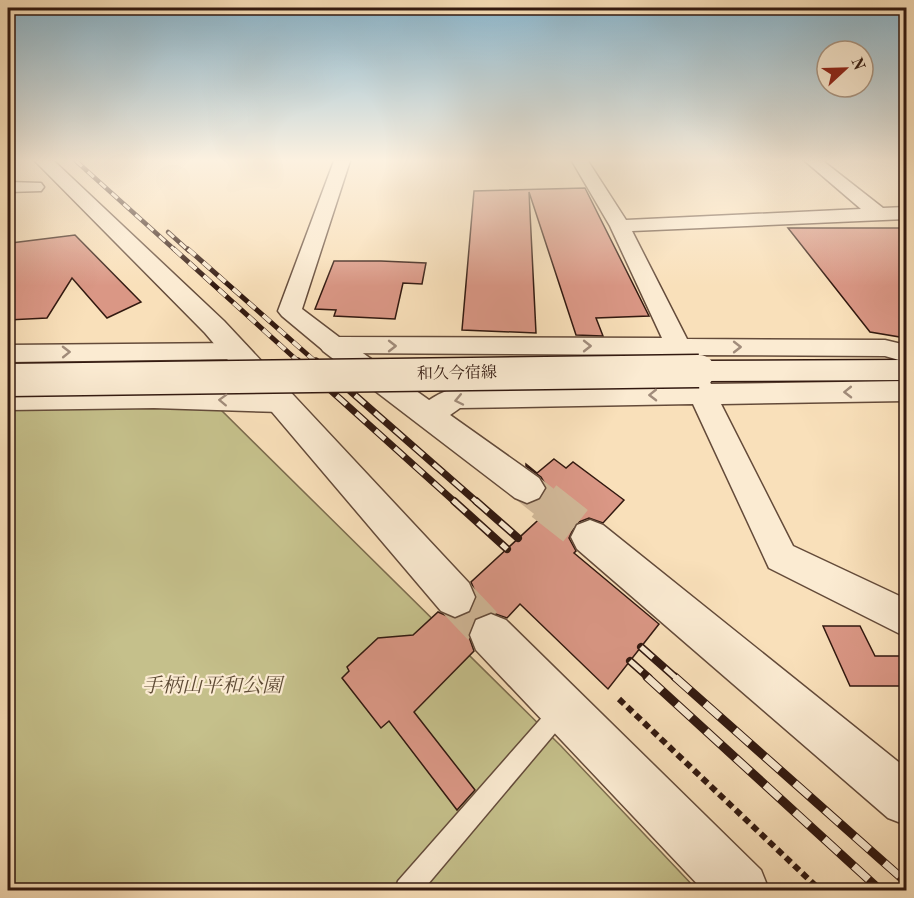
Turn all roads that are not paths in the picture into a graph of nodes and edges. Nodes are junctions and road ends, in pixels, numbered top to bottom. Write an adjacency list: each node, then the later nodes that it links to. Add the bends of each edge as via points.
1 (79, 203): 10 (street, via 120,233)
2 (327, 203): 8 (street, via 290,311)
3 (606, 203): 7 (street)
4 (864, 203): 6 (street)
5 (906, 213): 6 (street)
6 (878, 214): 7 (street)
7 (620, 226): 9 (street)
8 (333, 345): 9 (street, one-way to 9); 19 (street)
9 (679, 347): 11 (street, one-way to 11, via 885,348); 15 (street)
10 (237, 351): 12 (street, one-way to 10); 18 (street)
11 (906, 352)
12 (8, 354)
13 (906, 370): 15 (street, 和久今宿線)
14 (8, 380): 15 (street, 和久今宿線, bridge)
15 (700, 383): 16 (street, one-way to 15); 19 (street, one-way to 19, via 455,398); 23 (street, via 781,557)
16 (906, 391)
17 (8, 400): 18 (street, one-way to 17, via 154,398)
18 (282, 402): 22 (street)
19 (430, 414): 20 (street)
20 (527, 488)
21 (590, 537): 26 (street)
22 (455, 597)
23 (906, 618)
24 (491, 635): 25 (street)
25 (554, 718): 27 (lane); 28 (street)
26 (906, 800)
27 (407, 891)
28 (741, 891)

